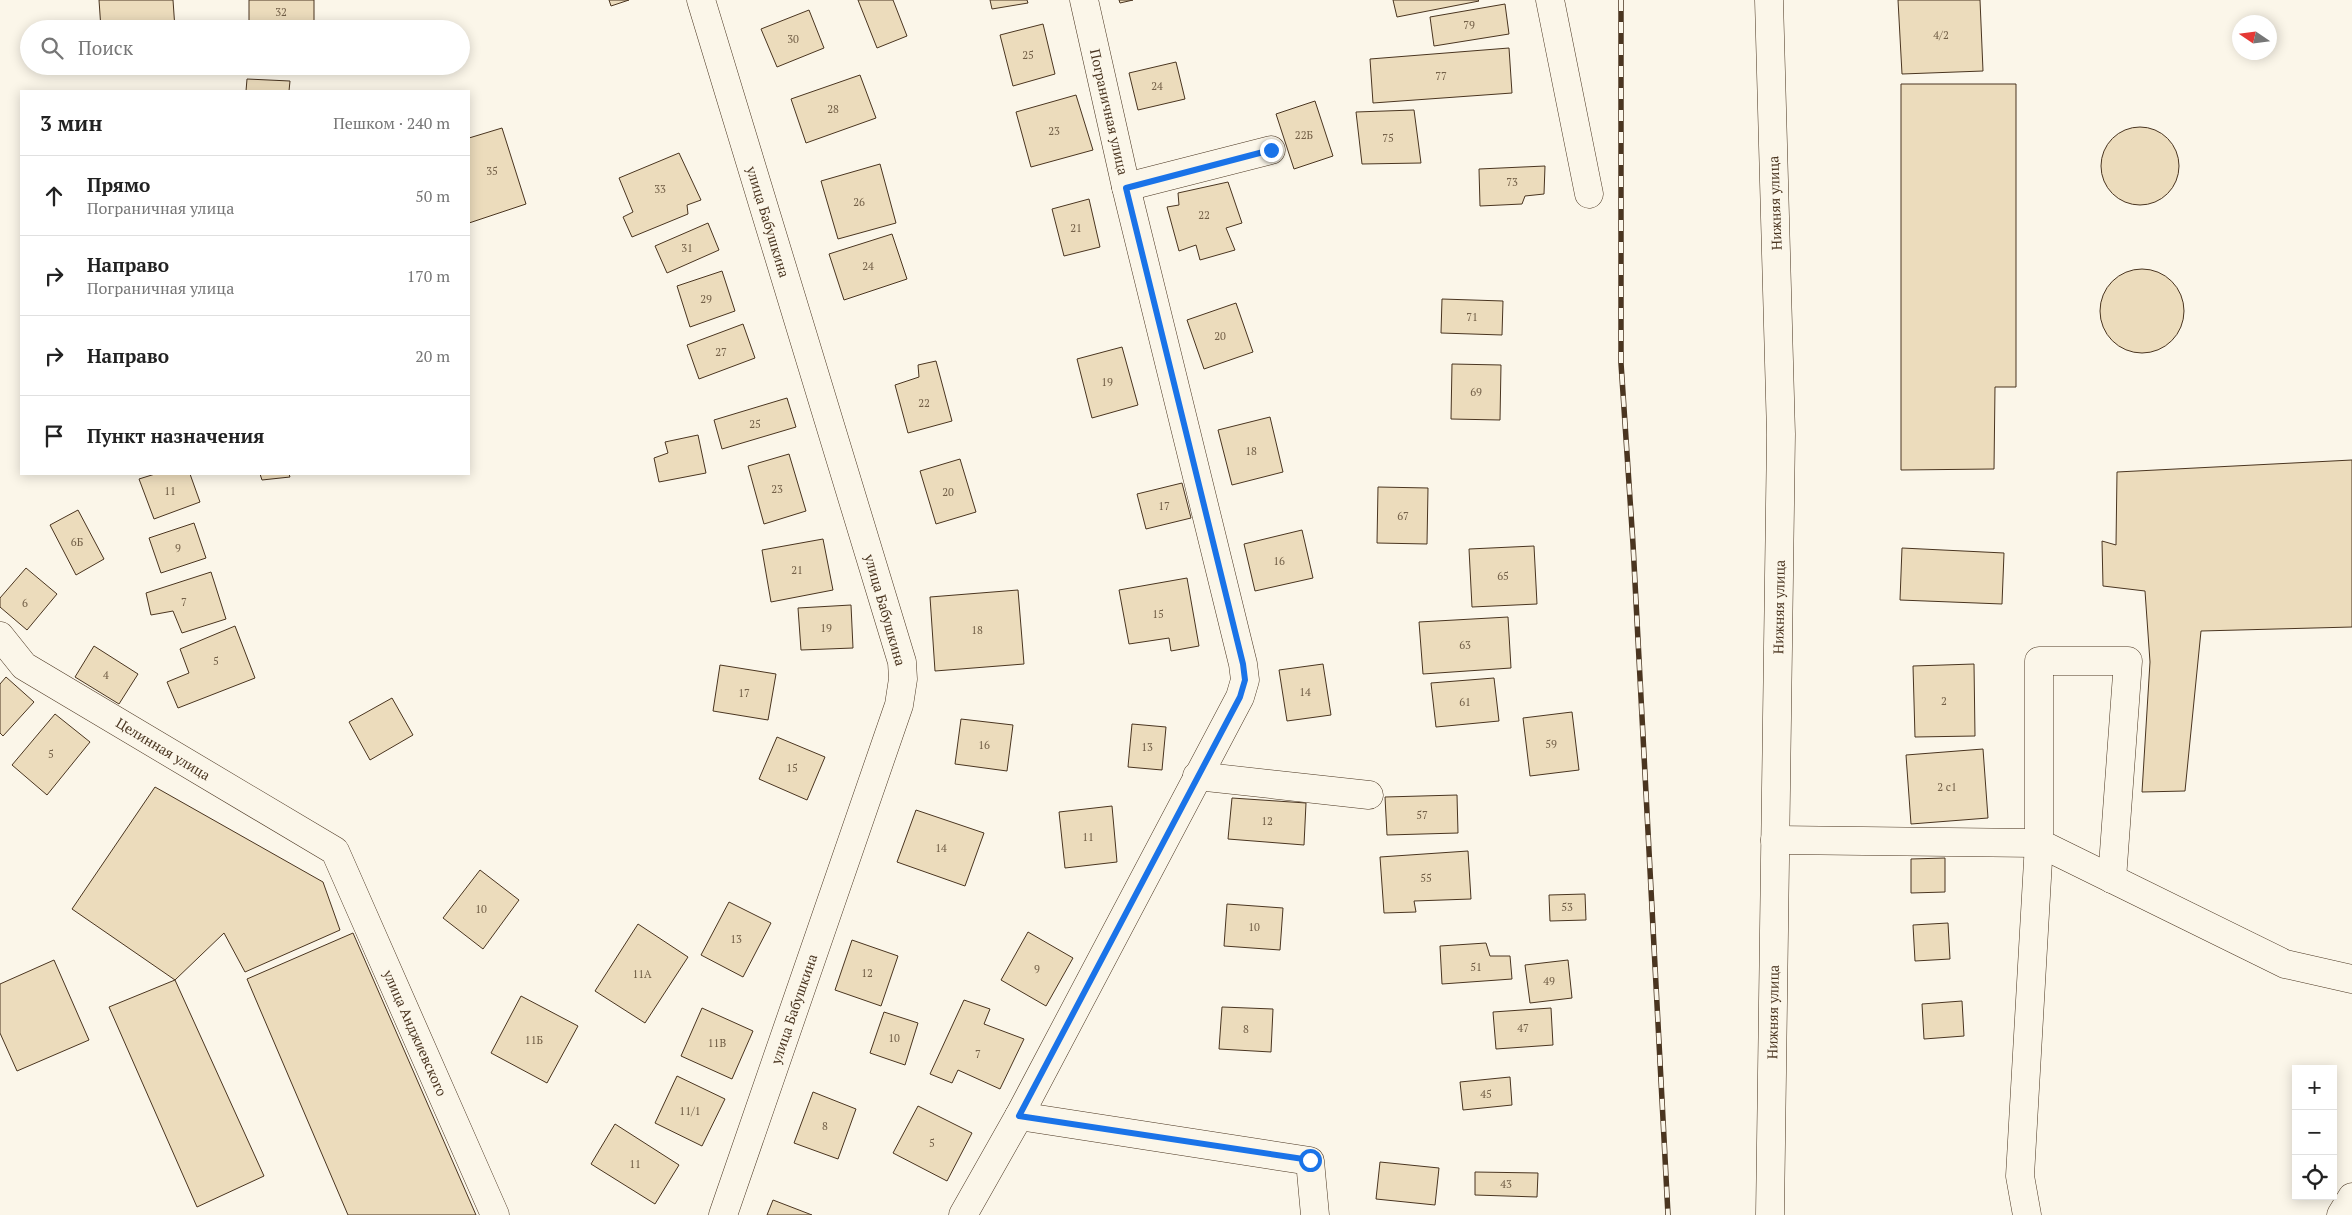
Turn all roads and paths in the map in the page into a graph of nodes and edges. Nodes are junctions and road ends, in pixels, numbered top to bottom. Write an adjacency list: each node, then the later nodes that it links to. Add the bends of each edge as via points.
1 (701, 0): 19 (street, улица Бабушкина, via 902,662 903,679 899,705)
2 (1084, 0): 6 (street, Пограничная улица)
3 (1550, 0): 7 (street)
4 (1769, 0): 11 (street, Нижняя улица, via 1781,434)
5 (1271, 150): 6 (street)
6 (1126, 188): 9 (street, Пограничная улица, via 1245,680 1240,697)
7 (1590, 194)
8 (0, 636): 13 (street, Целинная улица, via 24,666)
9 (1197, 776): 10 (street); 16 (street, Пограничная улица)
10 (1369, 795)
11 (1776, 840): 12 (street); 22 (street, Нижняя улица)
12 (2039, 843): 14 (street); 14 (street, via 2039,661 2128,661); 23 (street, via 2020,1176)
13 (334, 851): 18 (street, улица Анджиевского)
14 (2112, 879): 15 (street, via 2285,964)
15 (2352, 979)
16 (1019, 1116): 20 (street, Пограничная улица); 21 (street, via 1310,1160)
17 (2352, 1197): 24 (street)
18 (495, 1215)
19 (723, 1215)
20 (963, 1215)
21 (1315, 1215)
22 (1770, 1215)
23 (2027, 1215)
24 (2341, 1215)

